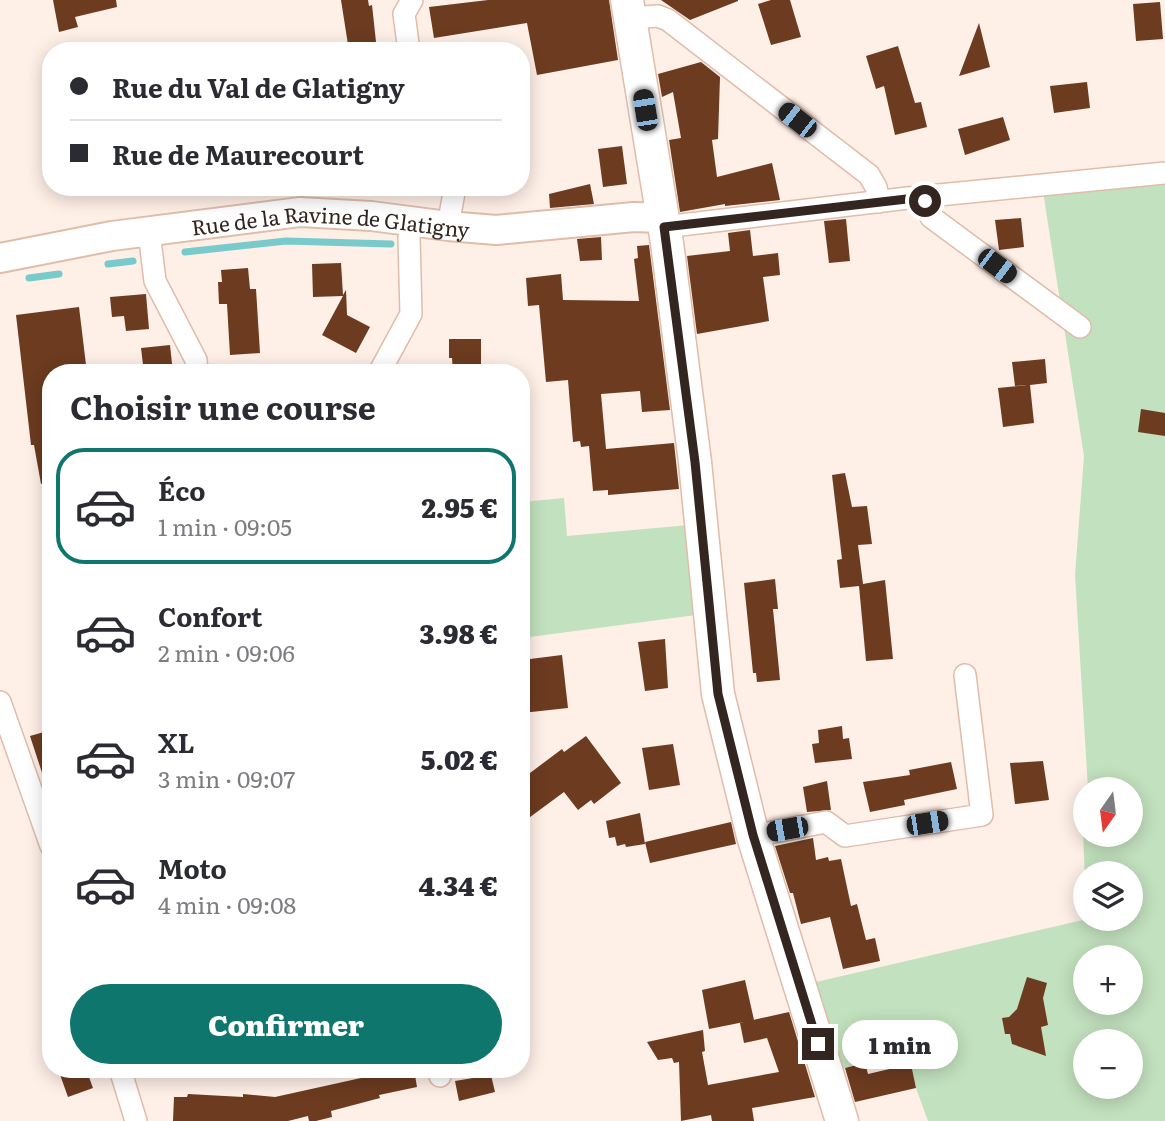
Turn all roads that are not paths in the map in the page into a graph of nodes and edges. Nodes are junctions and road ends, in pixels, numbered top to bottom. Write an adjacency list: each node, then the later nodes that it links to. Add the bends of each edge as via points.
1 (412, 0): 3 (street, via 404,14)
2 (629, 9): 7 (street, via 668,20 869,175); 9 (main road)
3 (408, 42)
4 (1165, 173): 6 (street)
5 (453, 196): 10 (street)
6 (924, 197): 7 (street); 13 (street, via 931,217)
7 (879, 202): 9 (street)
8 (411, 221): 10 (street, Rue de la Ravine de Glatigny); 11 (street, Rue de la Ravine de Glatigny, via 300,212); 15 (street, via 411,314)
9 (664, 222): 10 (street, Rue de la Ravine de Glatigny, via 634,218 496,230); 19 (main road, via 695,462 718,694)
10 (448, 226)
11 (149, 232): 12 (street, Rue de la Ravine de Glatigny); 14 (street, via 155,281)
12 (0, 258)
13 (1080, 327)
14 (196, 364)
15 (384, 364)
16 (965, 675): 19 (street, via 982,815 845,836 827,822)
17 (0, 702): 18 (street)
18 (42, 821)
19 (753, 835): 22 (main road)
20 (123, 1078): 21 (street)
21 (136, 1121)
22 (842, 1121)

